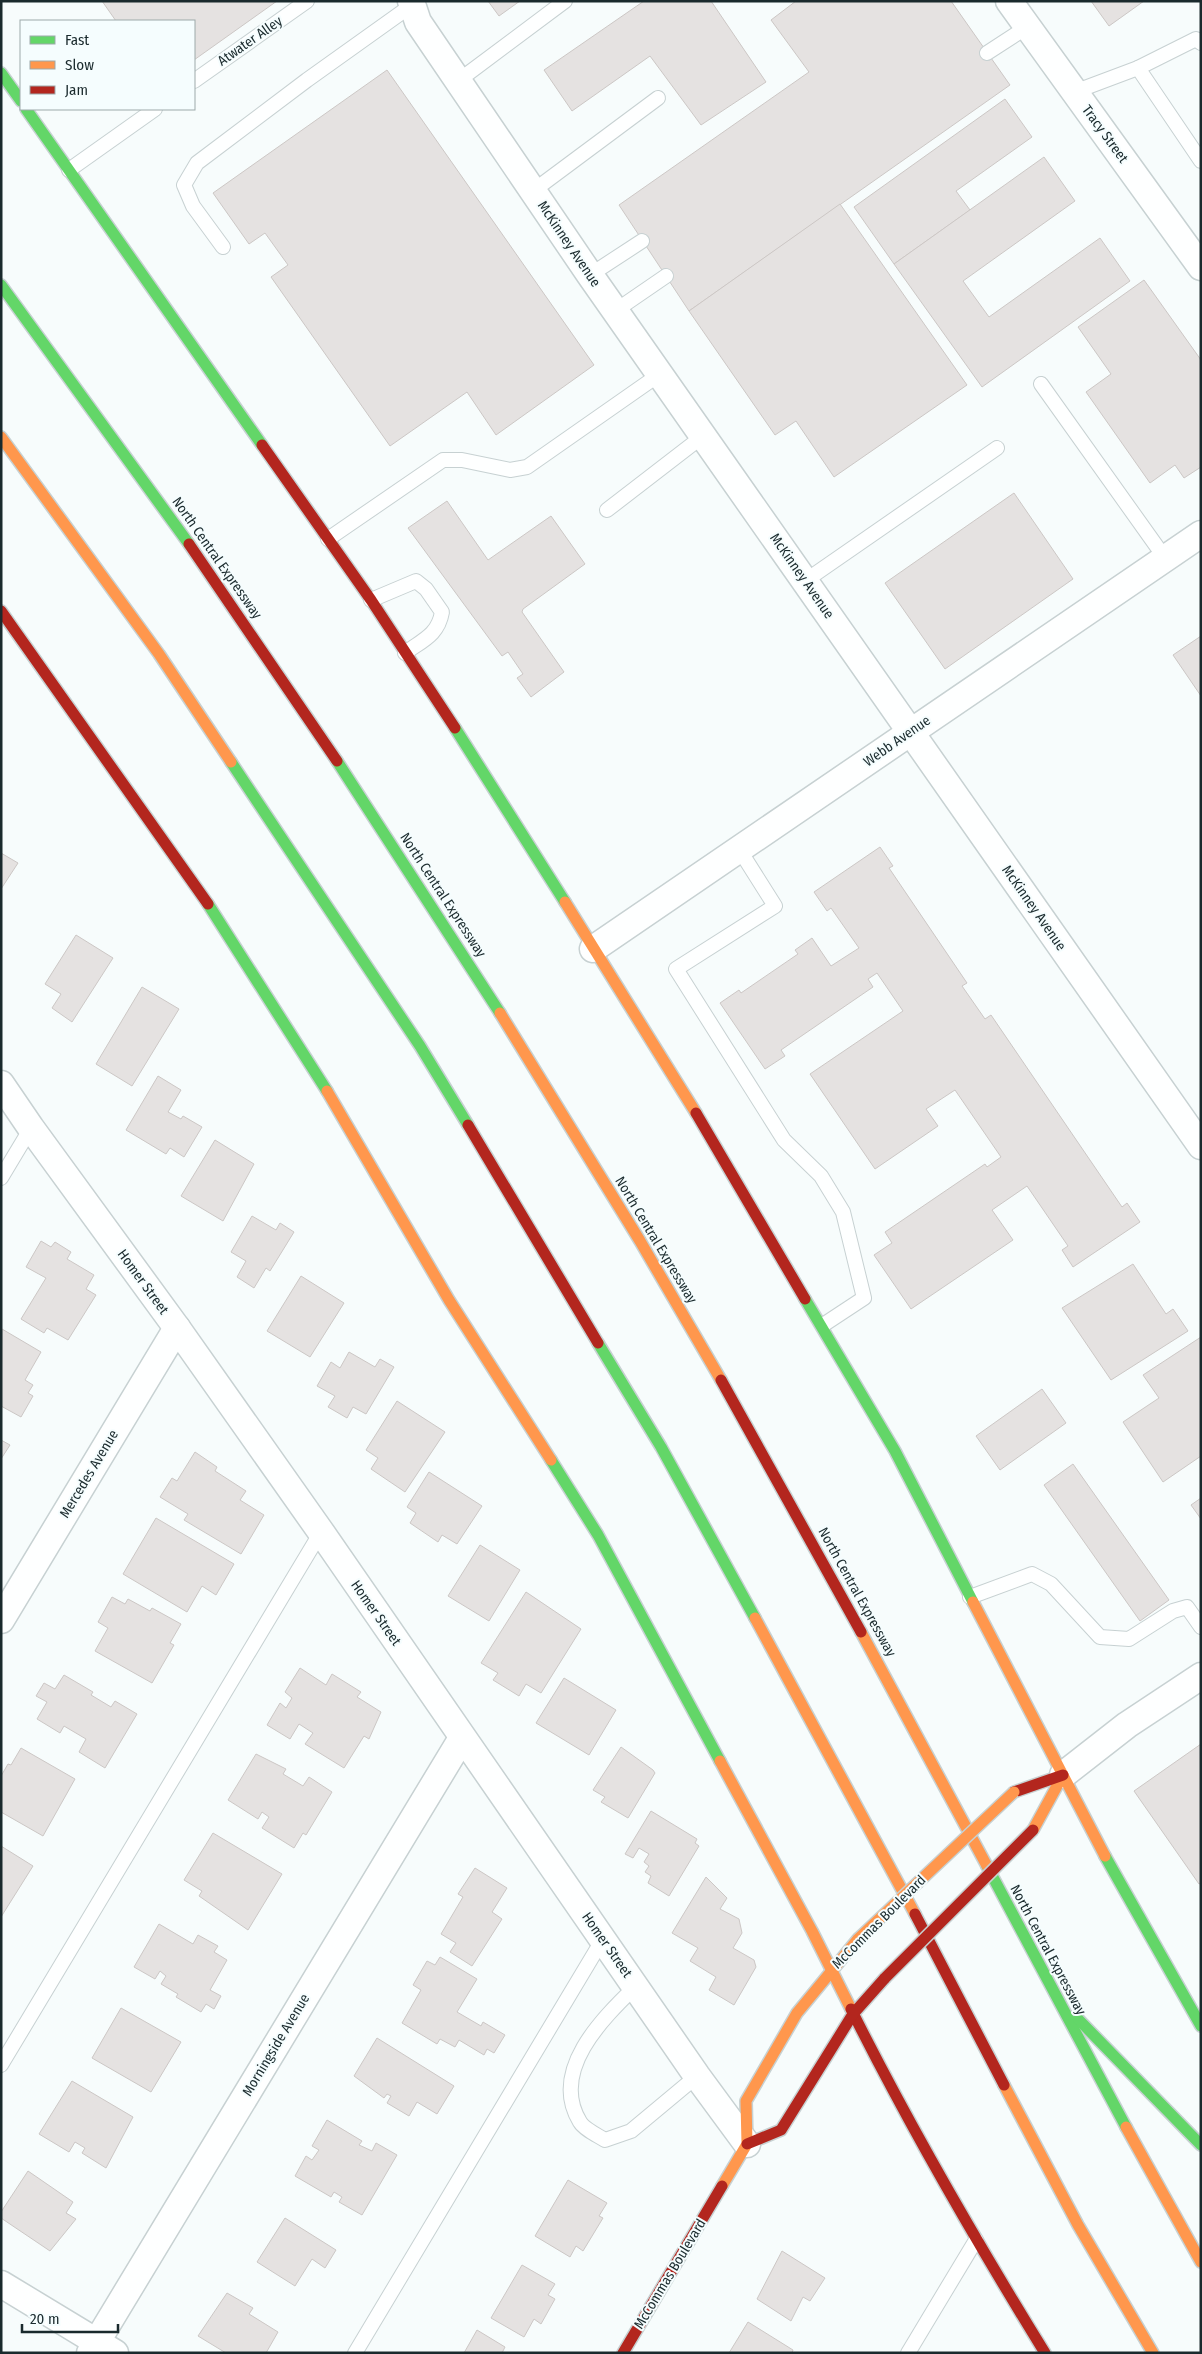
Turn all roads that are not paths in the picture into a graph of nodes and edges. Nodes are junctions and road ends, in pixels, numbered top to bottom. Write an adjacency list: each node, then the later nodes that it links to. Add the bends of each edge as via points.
1 (307, 1): 10 (lane, Atwater Alley)
2 (565, 1): 11 (lane)
3 (1009, 1): 5 (street, Tracy Street)
4 (412, 3): 11 (street, McKinney Avenue, via 418,22); 21 (lane, via 196,163 184,185 193,206)
5 (1027, 27): 7 (lane); 12 (street, Tracy Street)
6 (1201, 43): 8 (lane, via 1196,39)
7 (987, 53)
8 (1138, 68): 12 (lane); 17 (lane)
9 (1, 73): 14 (main road)
10 (195, 81)
11 (458, 81): 19 (street, McKinney Avenue)
12 (1074, 92): 22 (street, Tracy Street)
13 (658, 98): 19 (lane)
14 (20, 100)
15 (27, 110): 18 (main road)
16 (154, 110): 18 (lane)
17 (1201, 161)
18 (69, 170): 34 (main road)
19 (533, 191): 23 (street, McKinney Avenue)
20 (642, 241): 23 (lane)
21 (223, 247)
22 (1197, 256)
23 (590, 274): 26 (street, McKinney Avenue)
24 (666, 276): 26 (lane)
25 (1, 285): 59 (main road, North Central Expressway, via 107,429 286,685 417,881 541,1078 668,1288 789,1500)
26 (615, 311): 27 (street, McKinney Avenue)
27 (660, 374): 29 (street, McKinney Avenue); 34 (lane, via 527,467 510,470 462,460 443,460)
28 (1041, 384): 35 (lane)
29 (703, 436): 32 (lane); 36 (street, McKinney Avenue)
30 (1, 437): 74 (main road, via 158,654 291,850 430,1063 661,1447 862,1814 1078,2225)
31 (998, 448): 36 (lane)
32 (606, 510)
33 (1201, 534): 35 (street, Webb Avenue)
34 (328, 539): 37 (main road)
35 (1165, 558): 40 (street, Webb Avenue)
36 (805, 581): 40 (street, McKinney Avenue)
37 (370, 600): 39 (main road); 39 (lane, via 416,582 426,589 442,612 440,626)
38 (1, 610): 57 (main road, via 213,912 315,1071 449,1300 598,1535)
39 (406, 652): 42 (main road)
40 (911, 732): 41 (street, Webb Avenue); 45 (street, McKinney Avenue)
41 (739, 849): 42 (street, Webb Avenue); 47 (lane, via 775,906 676,969 784,1140 821,1176 843,1212 864,1298)
42 (593, 948): 47 (main road)
43 (1, 1084): 44 (street, Homer Street)
44 (31, 1128): 46 (lane); 48 (street, Homer Street)
45 (1201, 1146)
46 (1, 1178)
47 (823, 1325): 50 (main road, via 895,1451)
48 (177, 1328): 49 (street, Homer Street); 51 (street, Mercedes Avenue)
49 (321, 1532): 54 (street, Homer Street); 62 (lane)
50 (970, 1597): 52 (lane, via 1032,1574 1051,1584 1100,1637 1129,1639 1173,1611 1187,1607); 55 (main road)
51 (1, 1620)
52 (1201, 1626)
53 (1201, 1676): 55 (street, McCommas Boulevard, via 1127,1725)
54 (462, 1738): 56 (street, Homer Street); 69 (street, Morningside Avenue)
55 (1063, 1776): 57 (main road, McCommas Boulevard, bridge, via 1014,1792 858,1939); 60 (main road, McCommas Boulevard, bridge, via 1033,1830); 61 (main road)
56 (603, 1940): 58 (street, Homer Street); 70 (lane)
57 (832, 1970): 60 (main road); 64 (main road, McCommas Boulevard, via 797,2013 746,2101)
58 (636, 1986): 63 (street, Homer Street); 63 (lane, via 604,2017 577,2058 570,2097 580,2124 605,2140 631,2131)
59 (1056, 1997): 65 (main road); 67 (main road, North Central Expressway)
60 (853, 2014): 64 (main road, McCommas Boulevard, via 781,2130); 66 (main road)
61 (1201, 2026)
62 (1, 2065)
63 (698, 2076): 64 (street, Homer Street)
64 (747, 2144): 71 (main road, McCommas Boulevard)
65 (1201, 2145)
66 (976, 2240): 72 (lane); 73 (main road)
67 (1201, 2262)
68 (1, 2284): 69 (street)
69 (100, 2349)
70 (355, 2353)
71 (623, 2353)
72 (908, 2353)
73 (1045, 2353)
74 (1153, 2353)

